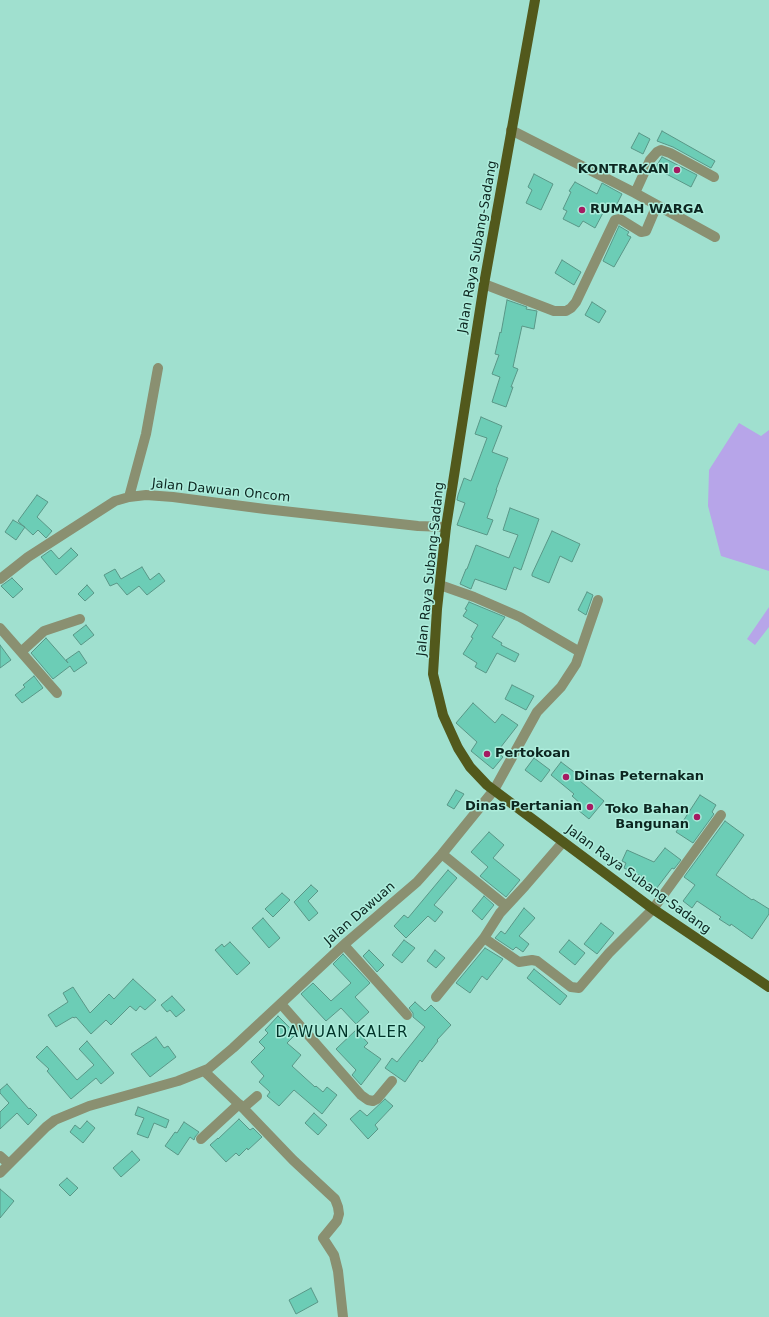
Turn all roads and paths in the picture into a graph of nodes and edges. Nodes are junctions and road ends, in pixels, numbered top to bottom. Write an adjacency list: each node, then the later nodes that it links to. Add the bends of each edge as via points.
1 (535, 0): 2 (main road, Jalan Raya Subang-Sadang)
2 (511, 130): 4 (street); 7 (main road, Jalan Raya Subang-Sadang)
3 (714, 177): 4 (street, via 661,150 650,160)
4 (635, 193): 5 (street)
5 (657, 205): 6 (street); 7 (street, via 646,232 641,232 620,219 615,220 576,302 566,311 554,311)
6 (715, 237)
7 (484, 284): 10 (main road, Jalan Raya Subang-Sadang)
8 (158, 368): 9 (street, via 146,434)
9 (129, 497): 10 (street, Jalan Dawuan Oncom, via 173,497 418,526); 11 (street, Jalan Dawuan Oncom, via 115,501 28,557)
10 (446, 527): 12 (main road, Jalan Raya Subang-Sadang)
11 (0, 579)
12 (440, 584): 17 (street, via 520,617); 19 (main road, Jalan Raya Subang-Sadang, via 433,674 443,715 470,767)
13 (598, 600): 17 (street, Jalan Dawuan)
14 (80, 619): 16 (street, via 44,631)
15 (0, 628): 16 (street)
16 (21, 652): 18 (street)
17 (580, 652): 19 (street, Jalan Dawuan, via 576,664 561,687 537,712)
18 (57, 693)
19 (494, 790): 21 (main road, Jalan Raya Subang-Sadang); 22 (street, Jalan Dawuan)
20 (721, 815): 24 (street)
21 (563, 842): 23 (street); 24 (main road, Jalan Raya Subang-Sadang)
22 (442, 854): 23 (street); 26 (street, Jalan Dawuan, via 417,882)
23 (506, 906): 25 (street)
24 (653, 909): 25 (street, via 609,953 579,988 571,987 537,961 519,962); 27 (main road, Jalan Raya Subang-Sadang)
25 (484, 938): 28 (street)
26 (344, 944): 29 (street, Jalan Dawuan); 30 (street)
27 (769, 987)
28 (436, 997)
29 (281, 1004): 31 (street, Jalan Dawuan); 32 (street, via 368,1100 377,1099)
30 (408, 1015)
31 (206, 1070): 34 (street); 37 (street, Jalan Dawuan, via 65,1115 46,1127)
32 (392, 1081)
33 (257, 1096): 34 (street)
34 (241, 1106): 35 (street); 39 (street, via 336,1200 338,1221 323,1239 334,1255)
35 (201, 1139)
36 (0, 1156): 37 (street)
37 (9, 1164): 38 (street, Jalan Dawuan)
38 (0, 1173)
39 (343, 1317)

